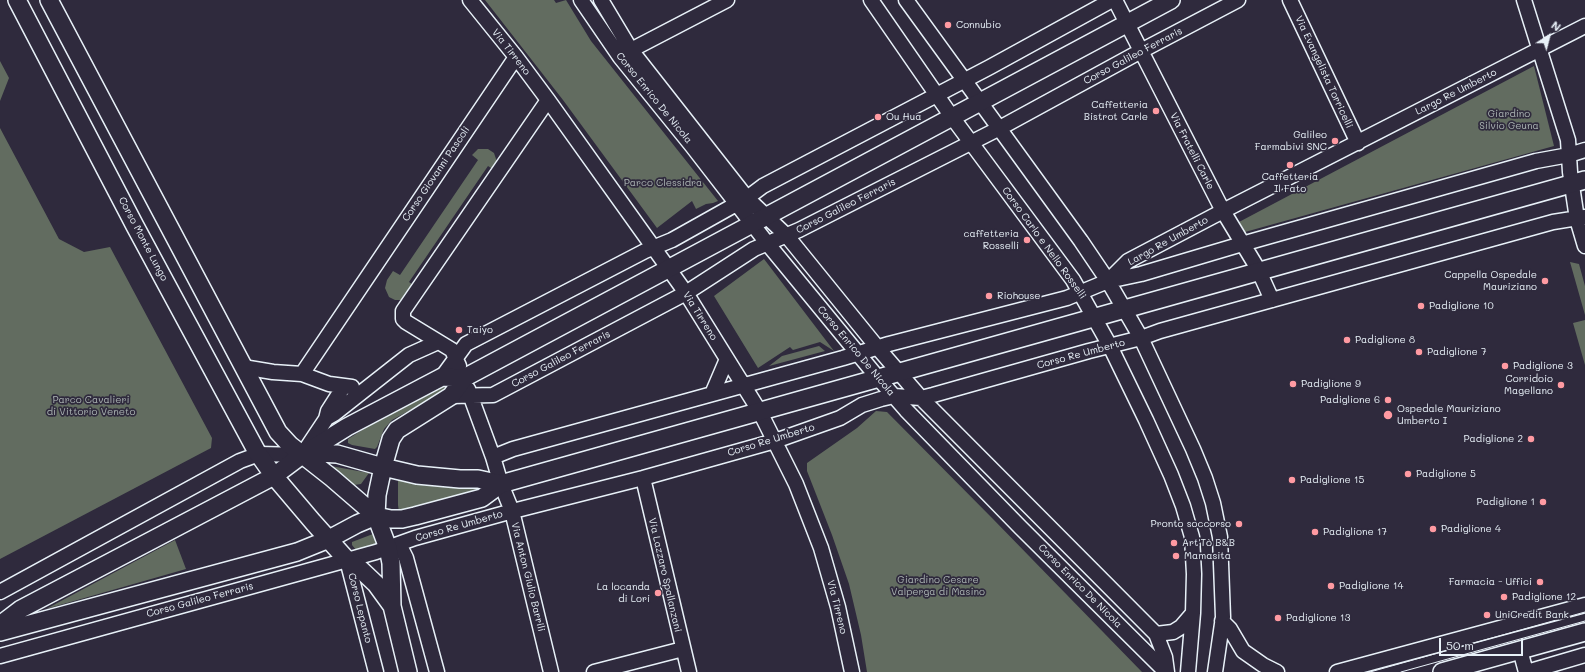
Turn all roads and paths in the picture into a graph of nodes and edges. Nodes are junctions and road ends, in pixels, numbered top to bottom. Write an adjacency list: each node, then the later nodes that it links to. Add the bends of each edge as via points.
1 (16, 0): 72 (main road, Corso Monte Lungo)
2 (49, 0): 55 (main road)
3 (470, 0): 19 (street, Via Tirreno)
4 (581, 0): 31 (street, Corso Enrico De Nicola, via 620,57)
5 (601, 0): 17 (street, Corso Enrico De Nicola)
6 (727, 0): 17 (street)
7 (871, 0): 21 (street, Corso Carlo e Nello Rosselli)
8 (906, 0): 20 (street)
9 (1114, 0): 14 (street, Via Fratelli Carle); 20 (street)
10 (1171, 0): 14 (main road)
11 (1238, 0): 18 (street, Corso Galileo Ferraris)
12 (1290, 0): 27 (street, Via Evangelista Torricelli)
13 (1524, 0): 16 (street)
14 (1126, 23): 18 (street, Via Fratelli Carle); 23 (main road)
15 (1585, 26): 16 (street, Largo Re Umberto)
16 (1540, 49): 27 (street, Largo Re Umberto); 29 (street, via 1568,140)
17 (631, 50): 31 (street, Corso Enrico De Nicola)
18 (1141, 51): 25 (street, Corso Galileo Ferraris); 32 (street, Via Fratelli Carle)
19 (516, 57): 22 (street, Via Tirreno); 57 (street, Corso Giovanni Pascoli)
20 (964, 80): 21 (street); 23 (street)
21 (937, 95): 24 (street, Corso Carlo e Nello Rosselli); 31 (street, via 763,186)
22 (548, 100): 39 (street, Via Tirreno); 49 (street, via 403,311 403,319)
23 (979, 102): 24 (main road); 25 (street)
24 (952, 117): 26 (street, Corso Carlo e Nello Rosselli); 34 (main road)
25 (998, 129): 26 (street, Corso Galileo Ferraris); 42 (street)
26 (971, 142): 35 (street, Corso Galileo Ferraris); 44 (street, Corso Carlo e Nello Rosselli)
27 (1358, 143): 32 (street, Largo Re Umberto)
28 (1585, 150): 29 (street)
29 (1569, 155): 30 (street); 37 (street, Largo Re Umberto, via 1536,161)
30 (1578, 182): 33 (street); 41 (main road)
31 (742, 201): 34 (street, Corso Enrico De Nicola); 39 (street, via 672,240)
32 (1223, 211): 37 (street, Via Fratelli Carle); 42 (street, Largo Re Umberto, via 1128,261)
33 (1581, 218): 38 (street); 45 (street, via 1553,222)
34 (759, 220): 35 (street, Corso Enrico De Nicola); 36 (street, Corso Enrico De Nicola); 40 (main road)
35 (787, 236): 36 (street, Corso Galileo Ferraris); 51 (street, Corso Enrico De Nicola)
36 (767, 243): 43 (street, Corso Galileo Ferraris); 52 (street, Corso Enrico De Nicola)
37 (1242, 244): 41 (street, Via Fratelli Carle); 42 (street, Largo Re Umberto, via 1141,274)
38 (1585, 246)
39 (654, 247): 40 (street, Via Tirreno); 53 (street, via 466,344)
40 (669, 269): 43 (street, Via Tirreno); 59 (main road)
41 (1259, 271): 45 (street, Via Fratelli Carle); 46 (main road)
42 (1108, 281): 44 (street); 46 (street)
43 (686, 293): 54 (street, Via Tirreno); 66 (street, Corso Galileo Ferraris, via 493,395)
44 (1081, 293): 47 (street, Corso Carlo e Nello Rosselli); 51 (street)
45 (1272, 300): 48 (street)
46 (1125, 309): 47 (main road); 48 (street)
47 (1095, 317): 50 (street, Corso Carlo e Nello Rosselli); 56 (main road)
48 (1141, 338): 50 (street, Corso Re Umberto); 88 (street, via 1193,449 1213,503 1220,537)
49 (438, 342): 53 (street, via 452,350); 63 (street, via 409,355)
50 (1110, 346): 68 (street, Corso Re Umberto); 87 (street, Corso Carlo e Nello Rosselli, via 1183,506 1192,537)
51 (877, 347): 52 (street); 56 (street, Corso Enrico De Nicola)
52 (856, 353): 60 (street, Corso Enrico De Nicola); 61 (street)
53 (456, 358): 58 (street); 59 (street, Via Anton Giulio Barrili)
54 (727, 359): 61 (street, Via Tirreno); 64 (street)
55 (243, 367): 57 (street); 73 (main road, via 278,432)
56 (898, 372): 60 (main road); 68 (street, Corso Enrico De Nicola)
57 (302, 374): 62 (street, via 329,384)
58 (442, 377): 59 (main road); 73 (main road, via 347,427)
59 (464, 378): 65 (main road); 66 (street, Via Anton Giulio Barrili)
60 (878, 378): 67 (street, Corso Enrico De Nicola); 69 (main road)
61 (744, 385): 64 (street); 69 (street, Via Tirreno)
62 (344, 386): 63 (street); 70 (street, via 328,411)
63 (364, 389): 70 (street)
64 (712, 394): 74 (street, via 512,449)
65 (451, 396): 66 (street, Corso Galileo Ferraris); 75 (main road, via 397,430 391,439)
66 (471, 396): 74 (street, Via Anton Giulio Barrili)
67 (894, 396): 68 (street, Corso Re Umberto); 71 (street, Corso Re Umberto, via 862,405 840,418); 104 (street, Corso Enrico De Nicola, via 1020,527)
68 (921, 398): 92 (street, Corso Enrico De Nicola)
69 (760, 412): 71 (street, Via Tirreno); 78 (main road)
70 (326, 419): 73 (street)
71 (775, 441): 77 (street, Corso Re Umberto); 103 (street, Via Tirreno, via 796,484 821,548 838,607)
72 (259, 454): 73 (street); 76 (main road, Corso Monte Lungo); 84 (street)
73 (302, 455): 75 (main road, via 318,452 337,454); 76 (main road); 80 (main road)
74 (493, 457): 78 (street, Via Anton Giulio Barrili)
75 (383, 467): 78 (main road, via 417,475 478,479); 80 (main road, via 376,494)
76 (274, 476): 81 (main road, Corso Monte Lungo); 89 (main road, via 21,609)
77 (643, 478): 79 (street, Corso Re Umberto); 93 (street, Via Lazzaro Spallanzani)
78 (501, 484): 79 (street, Via Anton Giulio Barrili); 80 (main road, via 482,498 415,516 402,519)
79 (512, 511): 82 (street, Corso Re Umberto); 100 (street, Via Anton Giulio Barrili)
80 (376, 516): 81 (main road, Corso Galileo Ferraris); 82 (main road, Corso Lepanto)
81 (329, 539): 83 (main road, Corso Monte Lungo); 90 (main road, Corso Galileo Ferraris, via 297,552)
82 (394, 546): 83 (street, Corso Galileo Ferraris); 86 (main road, Corso Lepanto, via 391,563); 99 (street, via 406,558)
83 (347, 560): 86 (main road, Corso Lepanto, via 376,584); 96 (street, Corso Galileo Ferraris); 97 (street, Corso Lepanto)
84 (0, 592)
85 (1585, 605): 108 (street)
86 (392, 606): 98 (main road, Corso Lepanto)
87 (1193, 613): 92 (street, via 1173,632); 105 (street, Corso Carlo e Nello Rosselli)
88 (1222, 621): 106 (street); 107 (street, via 1243,651)
89 (0, 625)
90 (0, 632)
91 (1585, 632): 94 (main road)
92 (1156, 634): 104 (street, Corso Enrico De Nicola, via 1165,657)
93 (683, 649): 101 (street); 102 (street, Via Lazzaro Spallanzani)
94 (1520, 650): 109 (main road); 110 (street)
95 (1585, 655): 110 (street)
96 (0, 656)
97 (376, 672)
98 (408, 672)
99 (437, 672)
100 (552, 672)
101 (594, 672)
102 (689, 672)
103 (852, 672)
104 (1167, 672)
105 (1188, 672)
106 (1215, 672)
107 (1277, 672)
108 (1337, 672)
109 (1442, 672)
110 (1526, 672)

